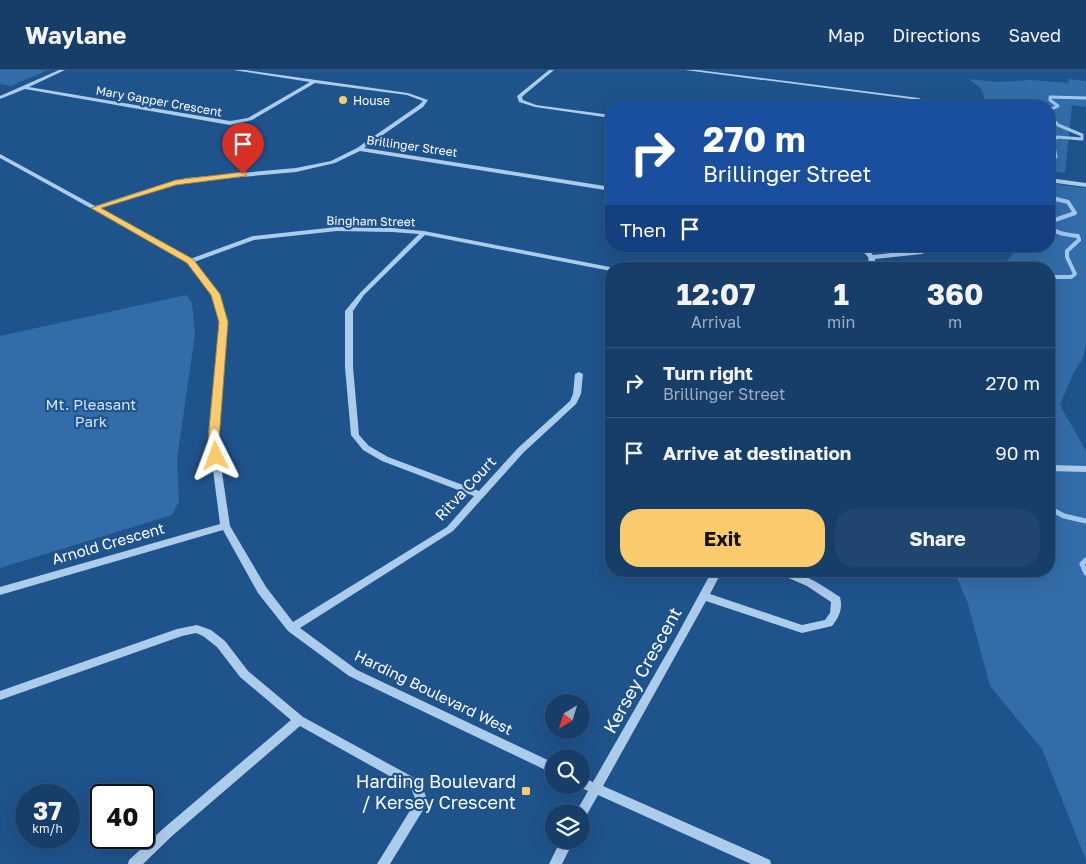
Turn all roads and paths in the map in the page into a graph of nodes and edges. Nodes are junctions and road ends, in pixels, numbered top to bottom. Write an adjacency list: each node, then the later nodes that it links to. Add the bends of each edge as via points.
1 (63, 70): 6 (street)
2 (234, 70): 5 (street)
3 (552, 70): 9 (street, via 519,97 521,101)
4 (687, 70): 8 (street)
5 (313, 82): 6 (street, Mary Gapper Crescent, via 250,119 230,123); 10 (street, via 408,94 426,100)
6 (23, 87): 7 (street)
7 (0, 98)
8 (919, 99)
9 (605, 116)
10 (359, 149): 14 (street, Brillinger Street); 15 (street, Brillinger Street, via 332,162 296,170 186,180)
11 (0, 156): 15 (street, Harding Boulevard West)
12 (1055, 181): 13 (street)
13 (1086, 185)
14 (605, 188)
15 (95, 208): 20 (street, Harding Boulevard West)
16 (424, 233): 20 (street, Bingham Street, via 337,229 253,238); 22 (street, Bingham Street); 26 (street, via 349,311 354,435 366,448 385,459)
17 (866, 252): 19 (street)
18 (922, 252): 19 (street)
19 (871, 257): 21 (street)
20 (190, 261): 27 (street, Harding Boulevard West, via 215,294 224,322 213,440)
21 (872, 262)
22 (605, 267)
23 (579, 374): 26 (street, Ritva Court, via 573,402 521,450)
24 (1055, 468): 25 (street)
25 (1086, 469)
26 (480, 495): 32 (street, Ritva Court, via 450,529)
27 (225, 526): 30 (street, Arnold Crescent); 32 (street, Harding Boulevard West, via 262,590)
28 (714, 577): 31 (street, Kersey Crescent)
29 (796, 577): 31 (street, via 836,600 835,614 828,622 802,629)
30 (0, 591)
31 (703, 596): 37 (street, Kersey Crescent)
32 (292, 628): 35 (street, Harding Boulevard West, via 353,673)
33 (0, 696): 34 (street, via 197,629 221,644 244,674)
34 (299, 720): 40 (street); 41 (street, via 416,785 422,802)
35 (545, 764)
36 (590, 786): 37 (street)
37 (595, 788): 38 (street); 43 (street)
38 (586, 804)
39 (563, 849): 42 (street)
40 (134, 864)
41 (383, 864)
42 (555, 864)
43 (765, 864)

